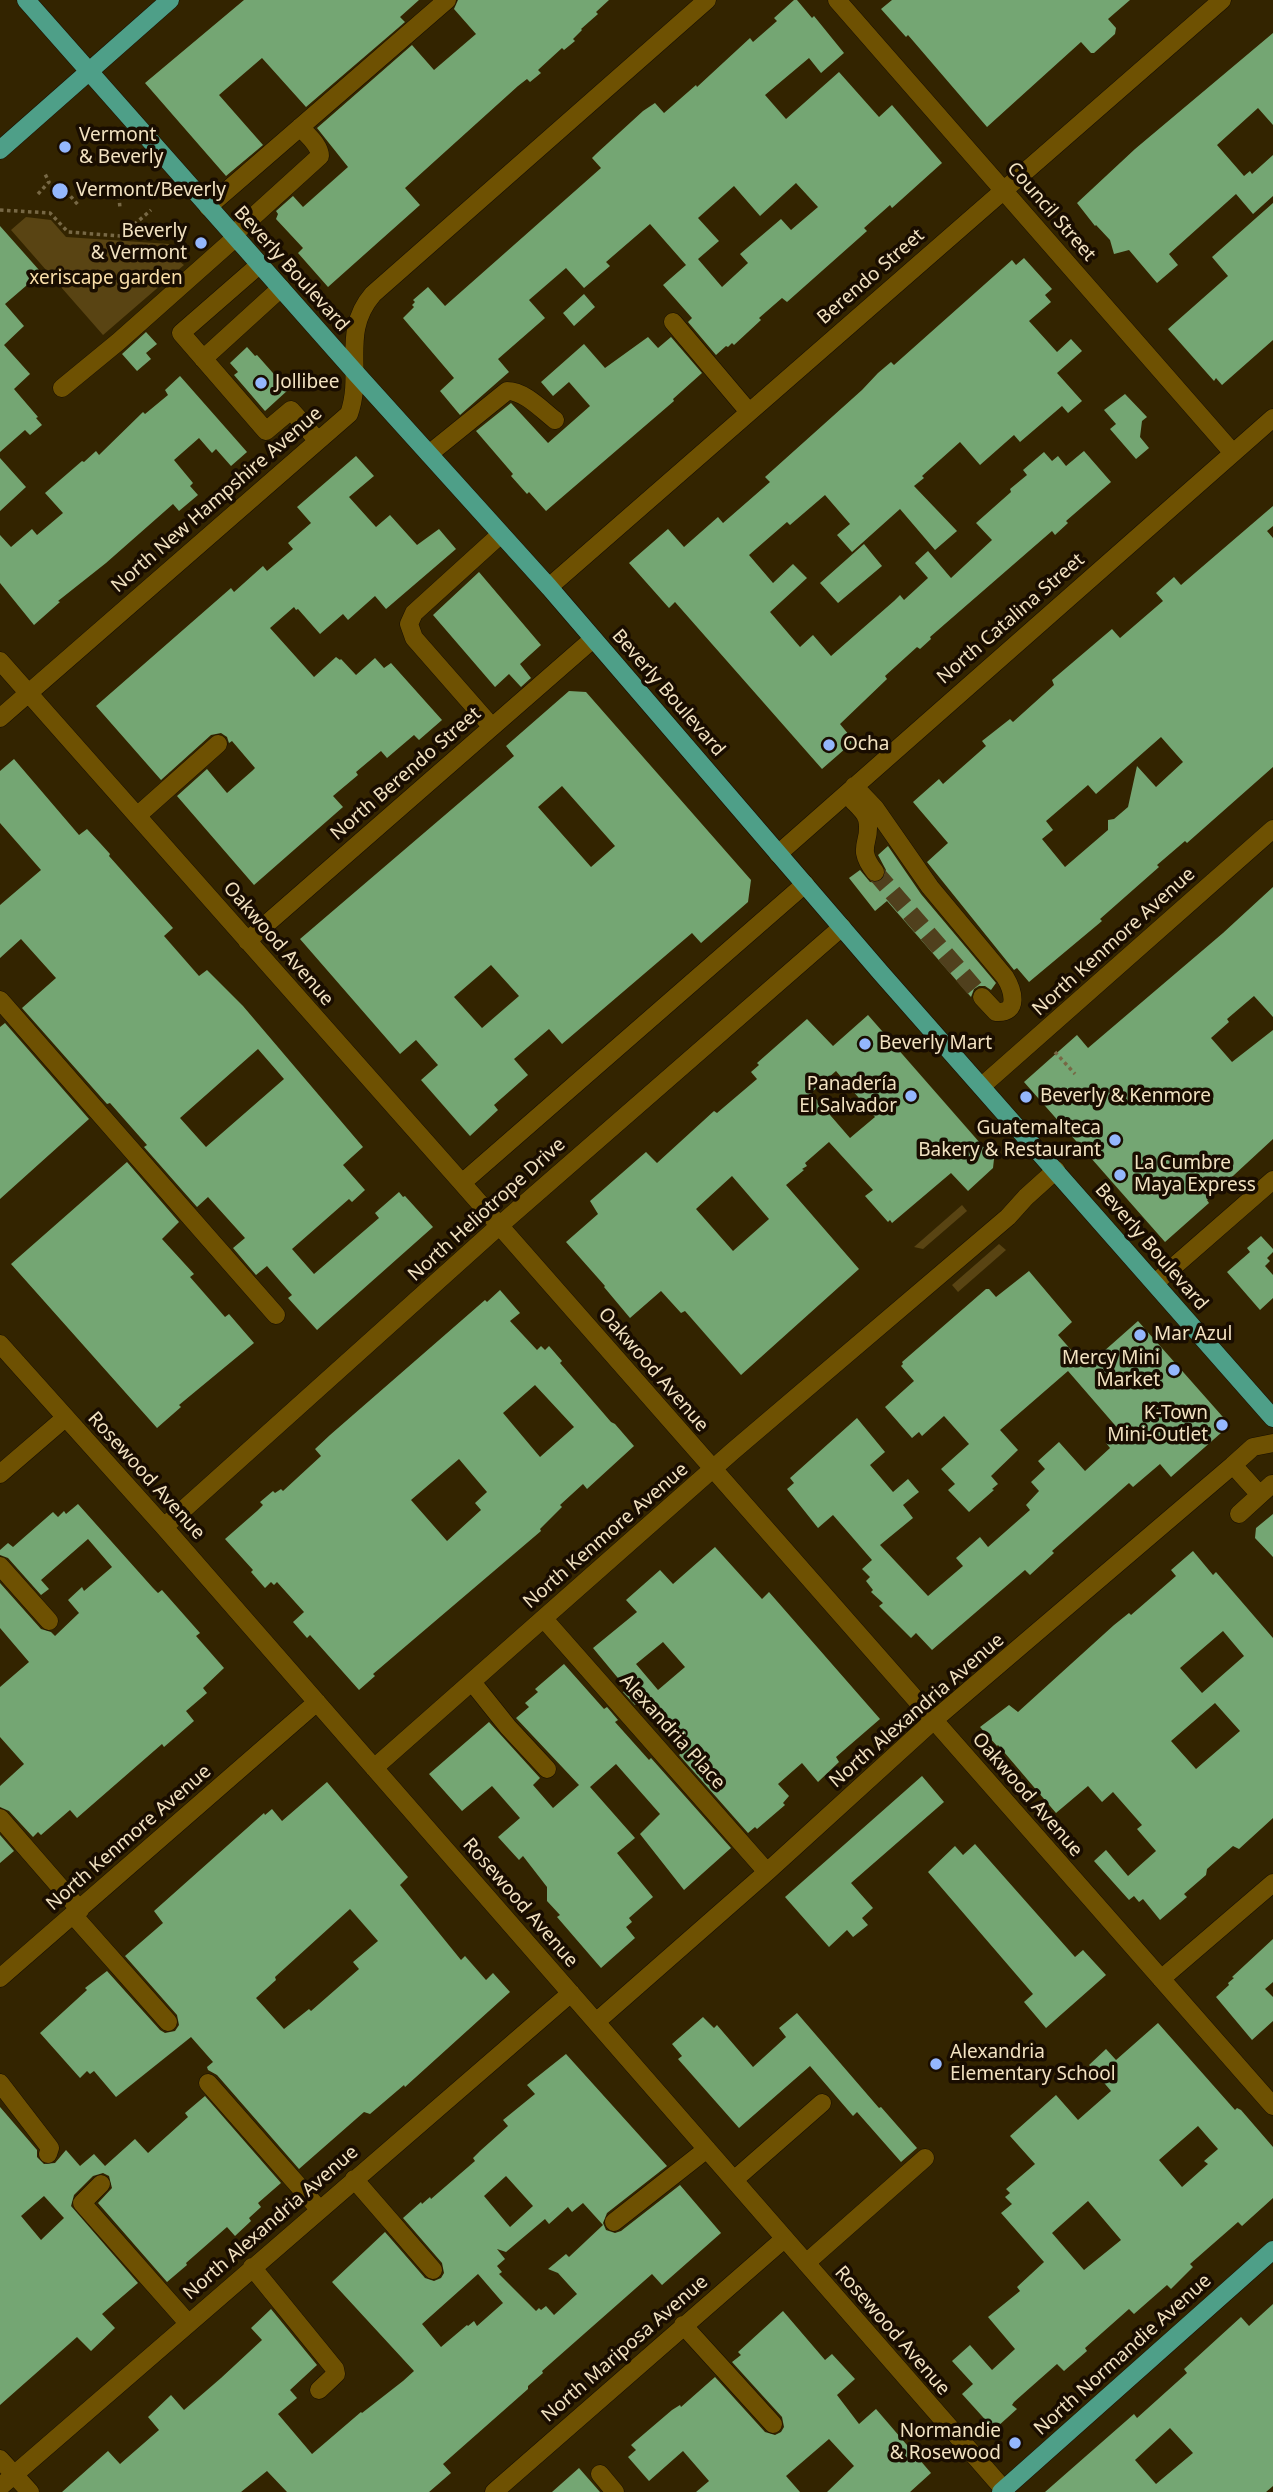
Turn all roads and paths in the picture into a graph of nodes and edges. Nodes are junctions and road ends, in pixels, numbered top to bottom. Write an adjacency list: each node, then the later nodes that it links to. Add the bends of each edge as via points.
1 (26, 0): 7 (main road, Beverly Boulevard)
2 (170, 0): 7 (main road)
3 (447, 0): 8 (street)
4 (707, 0): 25 (street, North New Hampshire Avenue, via 373,294 358,316)
5 (837, 0): 11 (street, Council Street)
6 (1222, 0): 11 (street, Berendo Street)
7 (88, 72): 9 (main road); 16 (main road, Beverly Boulevard)
8 (300, 127): 16 (street); 20 (street, via 317,145 320,156)
9 (0, 150)
10 (44, 172): 13 (path, via 49,183)
11 (1004, 190): 27 (street, Berendo Street); 31 (street, Council Street)
12 (66, 191): 15 (path)
13 (38, 194)
14 (119, 196): 17 (path)
15 (79, 206)
16 (208, 207): 20 (main road, Beverly Boulevard)
17 (121, 209)
18 (0, 210): 19 (path, via 50,213 68,232 121,236)
19 (151, 210)
20 (234, 236): 21 (main road, Beverly Boulevard); 26 (street)
21 (259, 265): 22 (main road, Beverly Boulevard); 24 (street, via 181,333)
22 (281, 288): 24 (street); 25 (main road, Beverly Boulevard)
23 (673, 322): 27 (street)
24 (203, 359): 30 (street, via 266,430 290,410)
25 (354, 371): 30 (street, North New Hampshire Avenue, via 349,414); 32 (main road, Beverly Boulevard)
26 (62, 388)
27 (749, 412): 34 (street, Berendo Street)
28 (1273, 418): 31 (street, North Catalina Street)
29 (555, 421): 32 (street, via 529,399 507,391)
30 (318, 441): 37 (street, North New Hampshire Avenue)
31 (1233, 453): 41 (street, North Catalina Street)
32 (429, 454): 33 (main road, Beverly Boulevard)
33 (501, 534): 34 (main road, Beverly Boulevard); 39 (street, via 414,613 409,624 414,638)
34 (549, 587): 35 (main road, Beverly Boulevard)
35 (593, 639): 39 (street, North Berendo Street); 44 (main road, Beverly Boulevard)
36 (0, 661): 37 (street, Oakwood Avenue)
37 (28, 694): 38 (street, North New Hampshire Avenue); 42 (street, Oakwood Avenue)
38 (0, 718)
39 (492, 727): 48 (street, North Berendo Street)
40 (218, 744): 42 (street)
41 (850, 789): 44 (street, North Catalina Street); 45 (street, via 866,815 864,853); 49 (street, via 874,808 930,887 1005,977 1014,1000 1003,1013)
42 (137, 816): 48 (street, Oakwood Avenue)
43 (1273, 829): 53 (street, North Kenmore Avenue)
44 (778, 854): 46 (main road, Beverly Boulevard)
45 (875, 872)
46 (804, 884): 47 (main road, Beverly Boulevard); 56 (street)
47 (842, 927): 53 (main road, Beverly Boulevard); 57 (street, North Heliotrope Drive)
48 (247, 941): 56 (street, Oakwood Avenue)
49 (982, 997)
50 (0, 1000): 59 (street)
51 (1055, 1052): 52 (path)
52 (1075, 1074)
53 (982, 1086): 54 (main road, Beverly Boulevard)
54 (1056, 1170): 58 (main road, Beverly Boulevard); 65 (street, North Kenmore Avenue, via 1008,1217)
55 (1273, 1180): 58 (street)
56 (462, 1183): 57 (street, Oakwood Avenue)
57 (499, 1226): 65 (street, Oakwood Avenue); 69 (street, North Heliotrope Drive)
58 (1155, 1283): 62 (main road, Beverly Boulevard)
59 (276, 1315)
60 (0, 1344): 61 (street, Rosewood Avenue)
61 (65, 1418): 66 (street); 69 (street, Rosewood Avenue)
62 (1273, 1418)
63 (1273, 1443): 64 (street, North Alexandria Avenue, via 1253,1447)
64 (1233, 1465): 67 (street); 75 (street, North Alexandria Avenue)
65 (712, 1470): 71 (street, North Kenmore Avenue); 75 (street, Oakwood Avenue)
66 (0, 1475)
67 (1266, 1490): 68 (street)
68 (1239, 1514)
69 (164, 1527): 74 (street, Rosewood Avenue)
70 (0, 1566): 72 (street)
71 (544, 1619): 73 (street, North Kenmore Avenue); 79 (street, Alexandria Place)
72 (49, 1621)
73 (472, 1682): 76 (street, North Kenmore Avenue); 77 (street)
74 (317, 1702): 76 (street, Rosewood Avenue); 81 (street, North Kenmore Avenue)
75 (934, 1720): 79 (street, North Alexandria Avenue); 83 (street, Oakwood Avenue)
76 (374, 1768): 84 (street, Rosewood Avenue)
77 (547, 1769)
78 (0, 1818): 81 (street)
79 (767, 1872): 86 (street, North Alexandria Avenue)
80 (1273, 1883): 83 (street)
81 (77, 1913): 82 (street, North Kenmore Avenue); 85 (street)
82 (0, 1978)
83 (1161, 1979): 90 (street, Oakwood Avenue)
84 (571, 1993): 86 (street, Rosewood Avenue); 94 (street, North Alexandria Avenue)
85 (168, 2022)
86 (596, 2022): 91 (street, Rosewood Avenue)
87 (0, 2083): 92 (street, via 50,2148)
88 (208, 2083): 97 (street)
89 (822, 2103): 95 (street)
90 (1273, 2106)
91 (707, 2149): 95 (street, Rosewood Avenue); 98 (street)
92 (48, 2154)
93 (925, 2158): 101 (street)
94 (354, 2179): 97 (street, North Alexandria Avenue); 103 (street)
95 (734, 2180): 99 (street, Rosewood Avenue)
96 (101, 2185): 104 (street, via 82,2203)
97 (319, 2209): 102 (street, North Alexandria Avenue)
98 (614, 2222)
99 (784, 2239): 101 (street, Rosewood Avenue); 105 (street, North Mariposa Avenue)
100 (1273, 2250): 112 (main road, North Normandie Avenue)
101 (806, 2263): 112 (street, Rosewood Avenue)
102 (252, 2267): 104 (street, North Alexandria Avenue); 106 (street, via 335,2369 336,2374)
103 (433, 2270)
104 (188, 2323): 110 (street, North Alexandria Avenue)
105 (683, 2325): 107 (street); 114 (street, North Mariposa Avenue)
106 (319, 2390)
107 (773, 2424)
108 (0, 2459): 110 (street)
109 (600, 2474): 115 (street)
110 (14, 2475): 111 (street, North Alexandria Avenue); 113 (street)
111 (0, 2487)
112 (1003, 2491)
113 (30, 2492)
114 (494, 2492)
115 (615, 2492)

